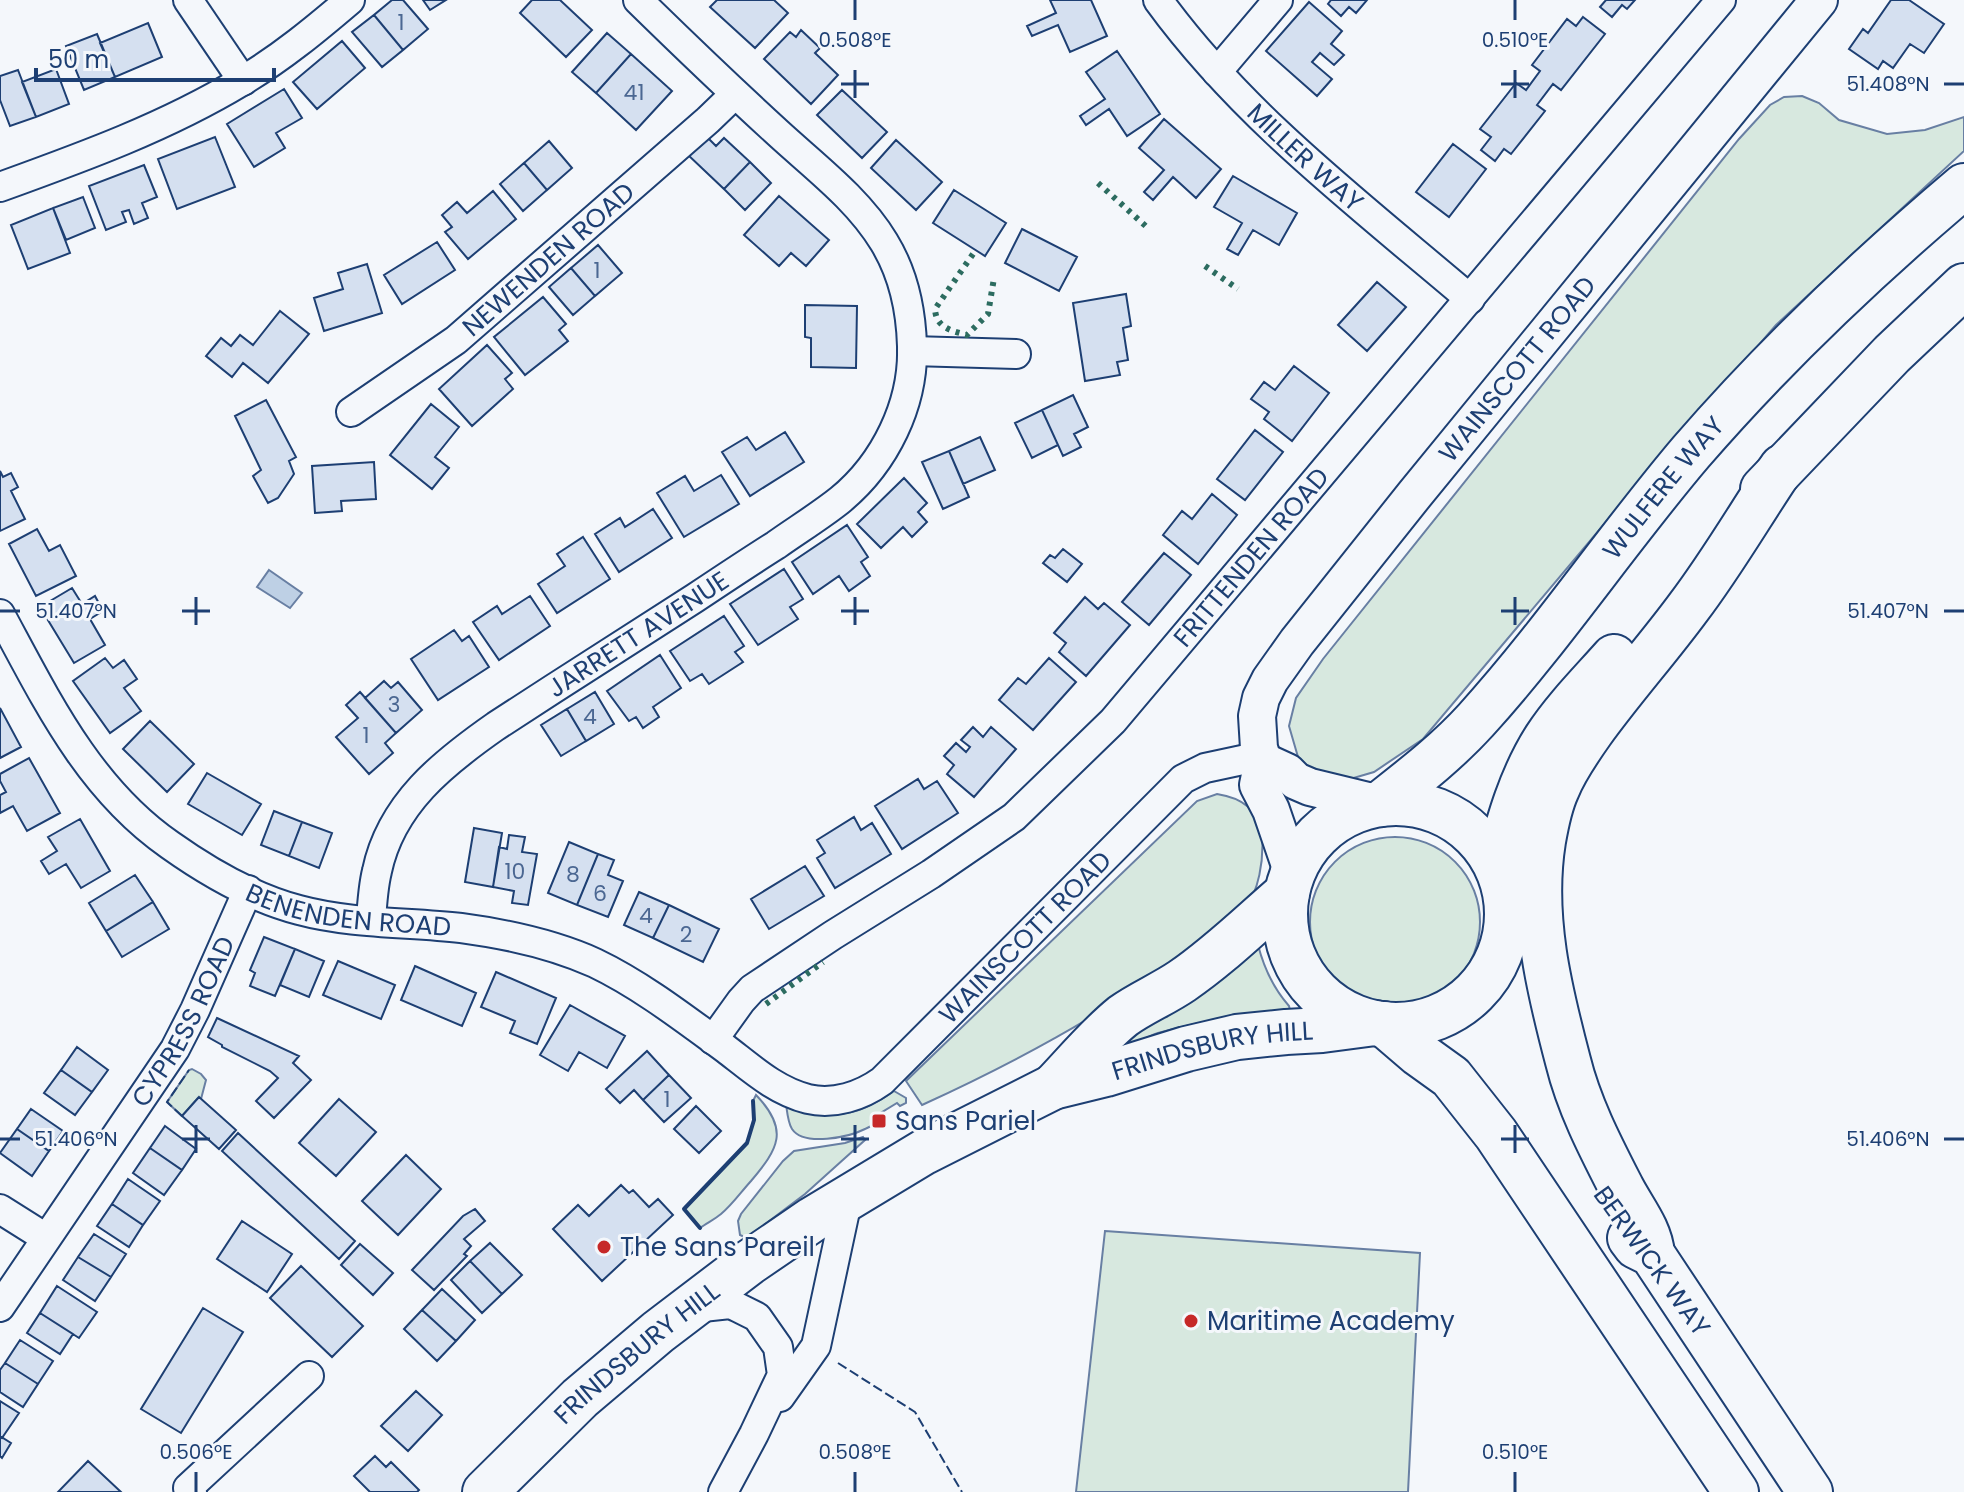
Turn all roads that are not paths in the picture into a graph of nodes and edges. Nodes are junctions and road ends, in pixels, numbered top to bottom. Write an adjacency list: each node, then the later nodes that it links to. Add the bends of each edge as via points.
1 (188, 0): 9 (street)
2 (350, 0): 9 (street)
3 (638, 0): 10 (street, JARRETT AVENUE)
4 (1158, 0): 8 (street, MILLER WAY)
5 (1278, 0): 8 (street)
6 (1721, 0): 14 (street, FRITTENDEN ROAD)
7 (1819, 0): 20 (street, WAINSCOTT ROAD, via 1290,651 1261,698 1257,730)
8 (1217, 72): 14 (street, MILLER WAY, via 1272,130)
9 (243, 81): 12 (street, via 141,133)
10 (735, 94): 15 (street, JARRETT AVENUE, via 848,198 884,242 906,295); 17 (street, NEWENDEN ROAD, via 456,340)
11 (1964, 186): 21 (main road, WULFERE WAY, via 1777,359 1675,472 1474,722)
12 (0, 187)
13 (1964, 286): 18 (main road)
14 (1470, 299): 28 (street, FRITTENDEN ROAD, via 1102,732 1014,817 752,989)
15 (912, 351): 16 (street); 26 (street, JARRETT AVENUE, via 899,418 865,475 846,495 496,726 417,791 383,850)
16 (1016, 354)
17 (351, 412)
18 (1782, 467): 22 (main road, via 1546,738 1523,780); 34 (main road, via 1690,606 1583,744 1556,789 1544,838 1542,944 1566,1055 1596,1138 1651,1238)
19 (0, 614): 24 (street, BENENDEN ROAD, via 77,749 115,797 170,845)
20 (1262, 758): 21 (street, via 1310,787); 23 (street, WAINSCOTT ROAD, via 1258,785 1271,810); 30 (street, WAINSCOTT ROAD, via 1205,768 1183,779 874,1086 829,1101)
21 (1380, 804): 22 (main road, via 1418,805 1454,818); 23 (main road, via 1350,813 1323,831 1308,846)
22 (1497, 865): 25 (main road)
23 (1290, 884): 27 (main road, via 1287,934 1307,980 1337,1008); 29 (main road, FRINDSBURY HILL, via 1234,941 1181,982 1125,1015)
24 (248, 890): 26 (street, BENENDEN ROAD, via 301,911); 33 (street, CYPRESS ROAD, via 175,1049)
25 (1508, 920): 27 (main road, via 1499,958 1468,998 1423,1022); 34 (main road, BERWICK WAY, via 1519,994 1544,1077 1611,1211 1636,1246)
26 (371, 921): 28 (street, BENENDEN ROAD, via 483,932 566,952 620,977)
27 (1380, 1023): 29 (main road, FRINDSBURY HILL, via 1237,1037); 42 (main road, via 1451,1077 1474,1105)
28 (713, 1040): 30 (street, BENENDEN ROAD)
29 (1053, 1087): 31 (main road, FRINDSBURY HILL)
30 (787, 1091)
31 (848, 1197): 36 (main road, FRINDSBURY HILL); 38 (street, via 816,1346)
32 (0, 1209): 33 (street)
33 (46, 1238): 35 (street, CYPRESS ROAD)
34 (1652, 1254): 43 (main road, BERWICK WAY)
35 (0, 1307)
36 (688, 1308): 38 (street, via 730,1304 757,1317 778,1347 782,1375); 40 (main road, FRINDSBURY HILL, via 580,1398)
37 (309, 1376): 39 (street, via 188,1488)
38 (754, 1434): 41 (street)
39 (192, 1492)
40 (485, 1492)
41 (723, 1492)
42 (1736, 1492)
43 (1810, 1492)

